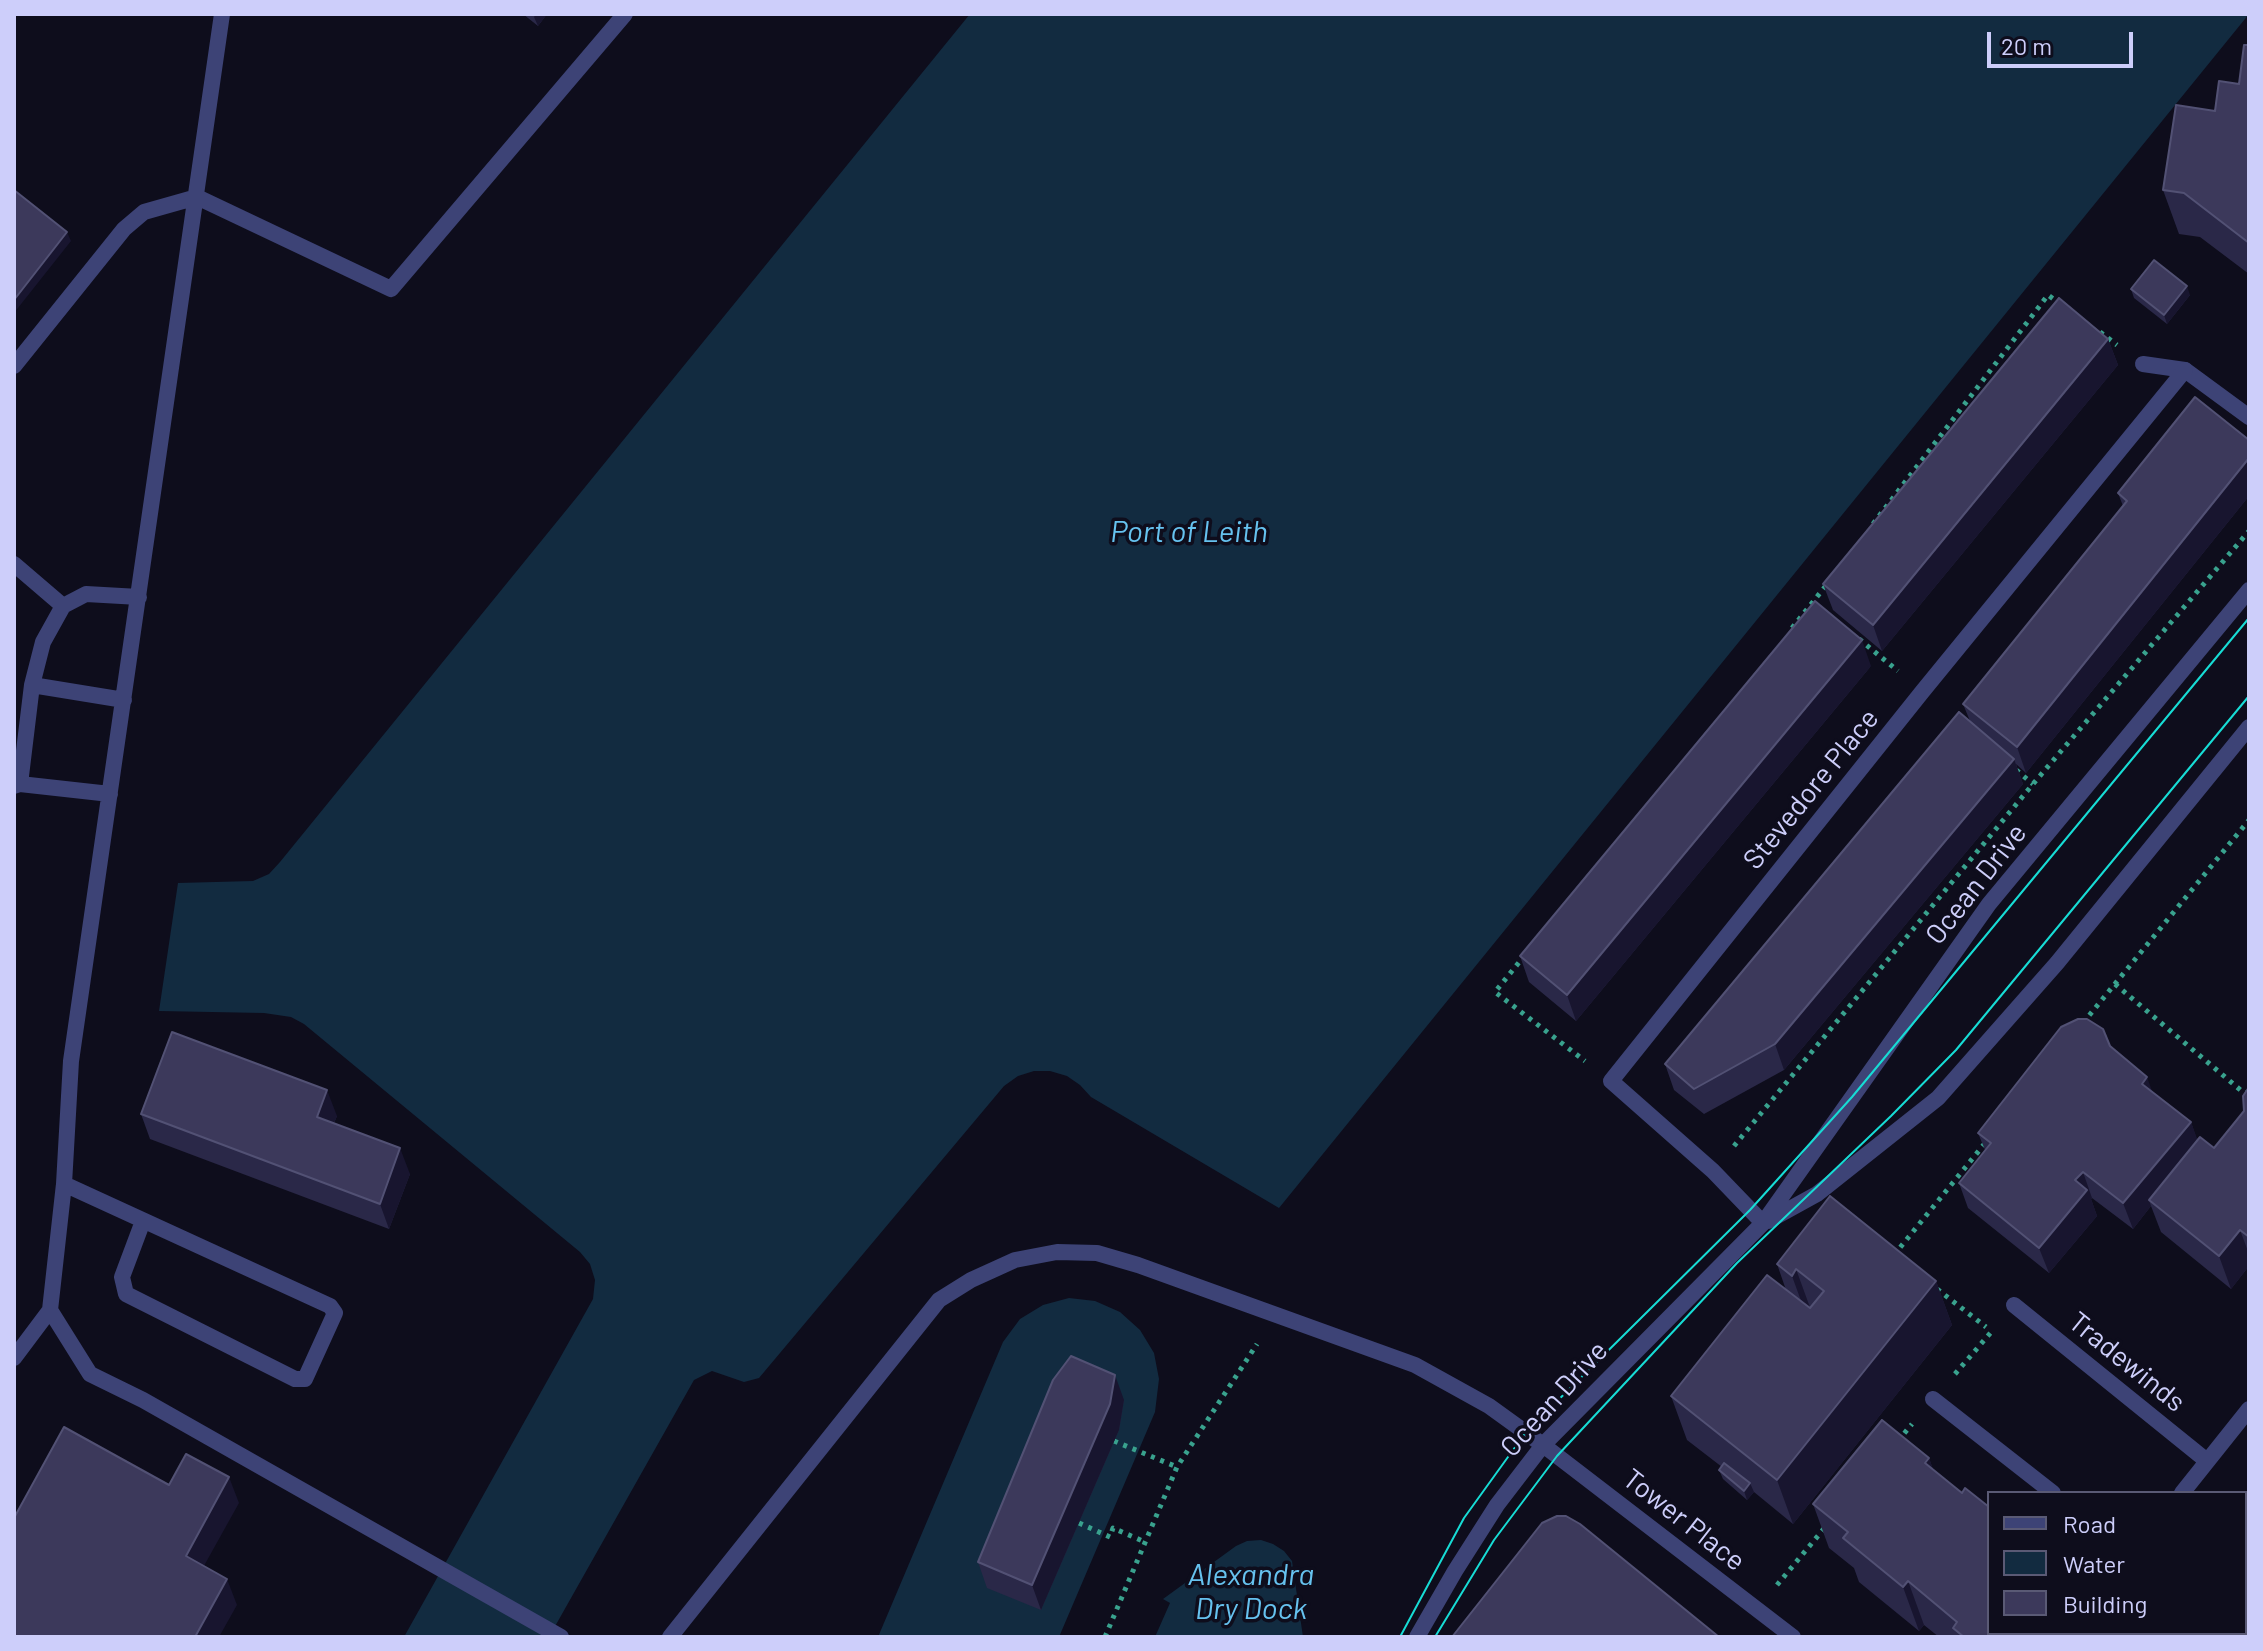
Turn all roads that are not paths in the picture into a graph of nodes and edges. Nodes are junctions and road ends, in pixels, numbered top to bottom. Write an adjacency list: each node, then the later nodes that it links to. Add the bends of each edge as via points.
1 (222, 14): 3 (street)
2 (625, 14): 3 (street, via 391,289)
3 (197, 197): 5 (street, via 144,212 124,229); 10 (street)
4 (2143, 364): 6 (street)
5 (14, 366)
6 (2185, 370): 7 (street); 19 (street, Stevedore Place, via 1611,1081)
7 (2249, 417)
8 (14, 564): 11 (street)
9 (2249, 590): 19 (street, Ocean Drive, via 1989,904)
10 (139, 597): 11 (street, via 86,594); 13 (street)
11 (63, 606): 12 (street, via 43,642)
12 (32, 685): 13 (street); 15 (street)
13 (124, 700): 16 (street)
14 (2249, 727): 19 (street, Ocean Drive, via 2057,963 1938,1098 1817,1194)
15 (17, 785): 16 (street)
16 (110, 794): 17 (street, via 71,1061)
17 (64, 1184): 18 (street); 21 (street)
18 (143, 1221): 18 (street, via 330,1306 335,1313 305,1379 295,1379 126,1294 122,1277)
19 (1763, 1223): 25 (street, Ocean Drive)
20 (2014, 1305): 26 (street, Tradewinds)
21 (50, 1310): 22 (street); 29 (street, via 90,1374)
22 (14, 1358)
23 (1933, 1399): 27 (street)
24 (2249, 1409): 26 (street)
25 (1543, 1445): 30 (street, Tower Place, via 1489,1406 1415,1365 1276,1315 1097,1253 1057,1252 1015,1260 939,1300); 31 (street, Ocean Drive, via 1497,1505); 32 (street, Tower Place)
26 (2207, 1461): 28 (street)
27 (2050, 1491)
28 (2184, 1491)
29 (561, 1637)
30 (670, 1637)
31 (1417, 1637)
32 (1793, 1637)

